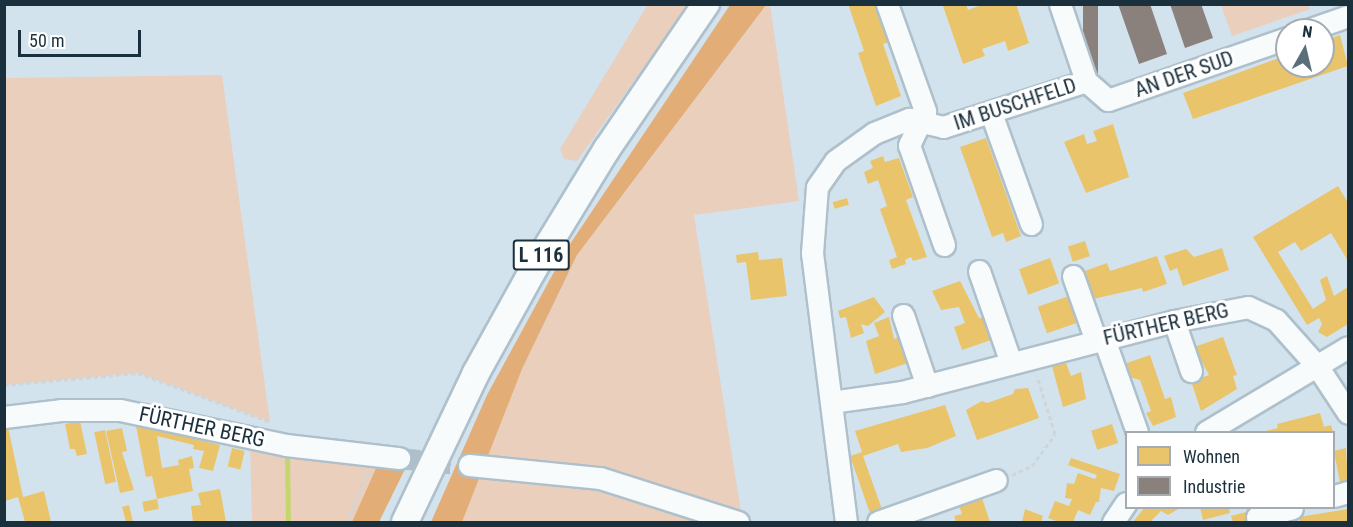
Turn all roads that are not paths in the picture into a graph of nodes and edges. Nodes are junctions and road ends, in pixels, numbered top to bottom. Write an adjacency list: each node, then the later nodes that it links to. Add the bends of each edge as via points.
1 (706, 4): 31 (main road, L 116, via 607,149 532,270 471,383)
2 (887, 4): 7 (street, via 925,111)
3 (1060, 4): 5 (street, IM BUSCHFELD)
4 (1275, 42): 5 (street, AN DER SUD, via 1108,100)
5 (1086, 81): 6 (street, IM BUSCHFELD)
6 (991, 113): 7 (street, IM BUSCHFELD, via 943,127); 8 (street)
7 (922, 122): 9 (street, via 909,145); 20 (street, IM BUSCHFELD, via 909,119 874,133 842,154 819,182 813,206 812,244)
8 (1031, 224)
9 (944, 245)
10 (979, 270): 16 (street)
11 (1073, 276): 14 (street)
12 (903, 315): 19 (street)
13 (1174, 321): 14 (street, FÜRTHER BERG); 17 (street, FÜRTHER BERG, via 1234,308 1254,308 1276,320); 18 (street)
14 (1100, 340): 16 (street, FÜRTHER BERG); 23 (street)
15 (1348, 346): 17 (street)
16 (1021, 361): 19 (street, FÜRTHER BERG)
17 (1317, 366): 21 (street, FÜRTHER BERG); 24 (street)
18 (1191, 371)
19 (927, 386): 20 (street, FÜRTHER BERG)
20 (831, 402): 33 (street)
21 (1348, 413)
22 (4, 417): 25 (street, FÜRTHER BERG, via 61,410 120,410 286,445)
23 (1137, 431)
24 (1208, 431)
25 (399, 458)
26 (469, 465): 32 (street, via 600,478)
27 (996, 480): 34 (street)
28 (1125, 504): 35 (street)
29 (1285, 509): 30 (street)
30 (1257, 517)
31 (405, 522)
32 (738, 522)
33 (846, 522)
34 (878, 522)
35 (1113, 522)

